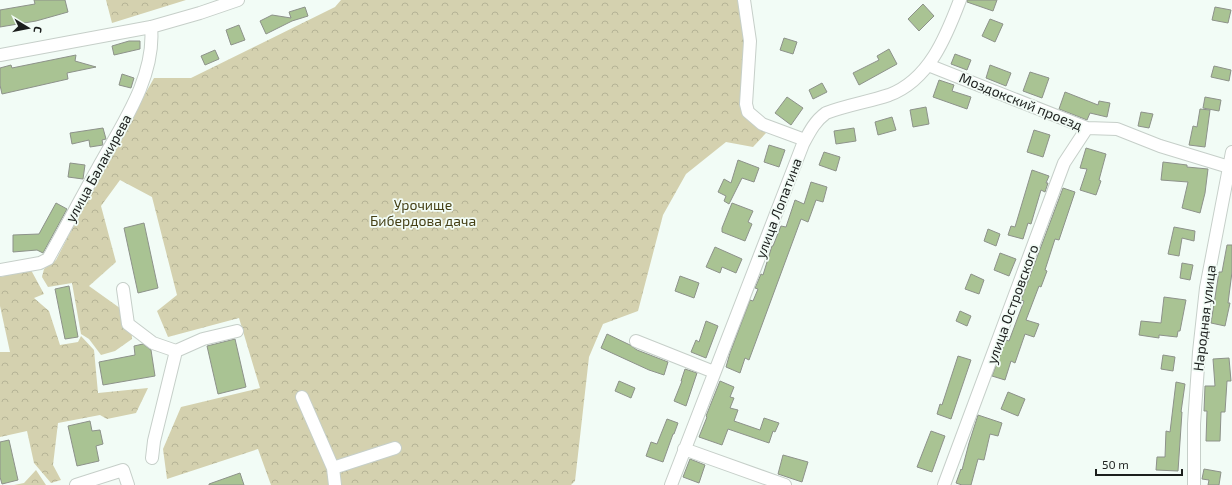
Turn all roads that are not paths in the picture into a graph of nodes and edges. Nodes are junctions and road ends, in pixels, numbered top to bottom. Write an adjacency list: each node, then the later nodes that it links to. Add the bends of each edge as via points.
1 (238, 0): 4 (street)
2 (744, 0): 8 (street, via 750,41 746,104 748,112 762,124)
3 (960, 0): 6 (street, улица Лопатина, via 945,35)
4 (151, 27): 5 (street); 12 (street, улица Балакирева, via 147,72 120,129 48,259 40,263)
5 (0, 55)
6 (928, 65): 7 (street, Моздокский проезд); 8 (street, улица Лопатина, via 921,75 902,89 826,113 818,119)
7 (1087, 128): 10 (street, Моздокский проезд, via 1117,128 1160,146); 28 (street, улица Островского, via 1064,163)
8 (805, 140): 17 (street, улица Лопатина)
9 (1232, 152): 10 (street, Народная улица)
10 (1229, 167): 11 (street, Народная улица)
11 (1229, 181): 29 (street, Народная улица, via 1206,288 1198,352)
12 (0, 270)
13 (124, 289): 16 (street, via 128,324 154,343)
14 (237, 331): 16 (street, via 203,339)
15 (636, 342): 17 (street)
16 (176, 351): 21 (street)
17 (714, 372): 20 (street, улица Лопатина)
18 (302, 397): 22 (street)
19 (395, 448): 22 (street)
20 (684, 449): 26 (street, улица Лопатина); 27 (street)
21 (152, 458)
22 (333, 468): 25 (street)
23 (76, 485): 24 (street, via 123,470)
24 (128, 485)
25 (335, 485)
26 (671, 485)
27 (785, 485)
28 (944, 485)
29 (1194, 485)

